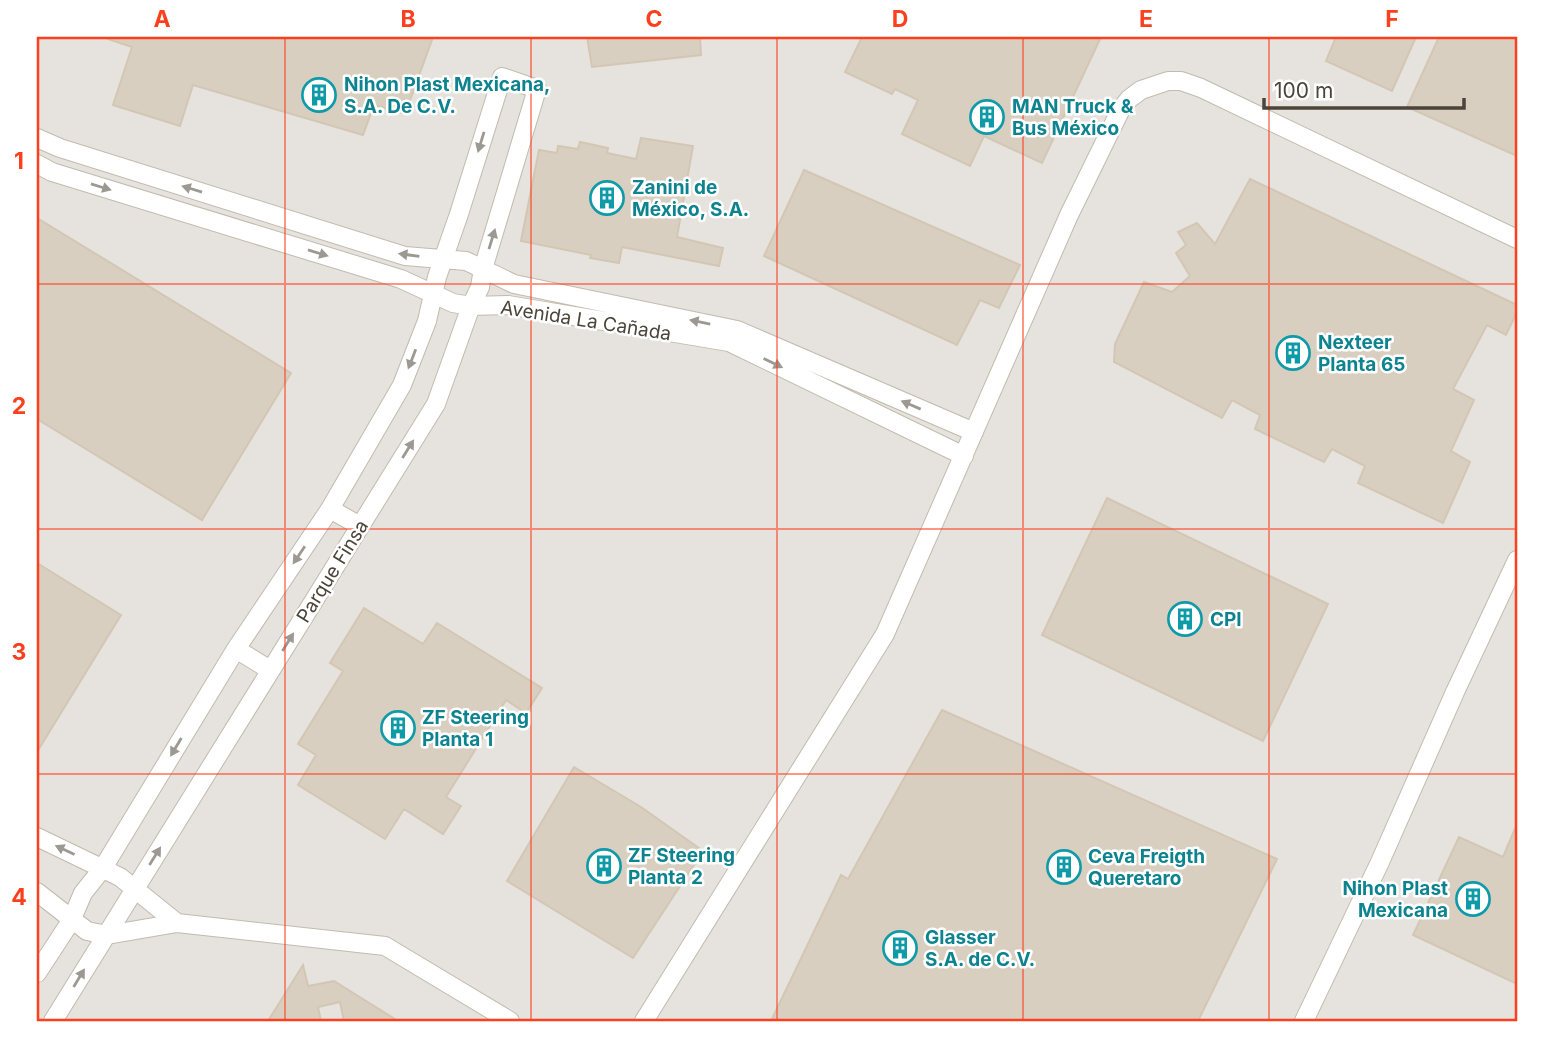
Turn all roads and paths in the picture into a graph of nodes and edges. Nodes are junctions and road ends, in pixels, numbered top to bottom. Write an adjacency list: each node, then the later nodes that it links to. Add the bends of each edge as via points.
1 (37, 138): 4 (street, one-way to 1, via 405,256)
2 (37, 164): 6 (street, Avenida La Cañada, one-way to 6, via 401,279)
3 (1517, 239): 8 (street, via 1201,88 1181,81 1155,85 1129,99 1108,131)
4 (445, 258): 5 (street); 5 (street, Parque Finsa, one-way to 4, via 537,89 502,77); 6 (street)
5 (483, 269): 7 (street, Parque Finsa); 8 (street, one-way to 5, via 737,330 514,284)
6 (433, 296): 7 (street, Avenida La Cañada); 10 (street, one-way to 10, via 402,386)
7 (471, 306): 9 (street, Avenida La Cañada, one-way to 9, via 508,305 729,342); 11 (street, Parque Finsa, one-way to 7, via 436,404)
8 (974, 432): 9 (street)
9 (964, 456): 25 (street, via 885,634)
10 (330, 509): 11 (street); 13 (street, one-way to 13)
11 (360, 526): 14 (street, Parque Finsa, one-way to 11)
12 (1517, 560): 26 (street)
13 (236, 649): 14 (street); 16 (street, one-way to 16)
14 (270, 670): 17 (street, Parque Finsa, one-way to 14)
15 (37, 837): 16 (street, one-way to 15)
16 (103, 868): 17 (street); 19 (street, via 83,894)
17 (134, 888): 20 (street); 21 (street, Parque Finsa)
18 (37, 892): 19 (street)
19 (71, 921): 21 (street, via 87,931); 22 (street)
20 (177, 923): 21 (street); 24 (street, via 385,946)
21 (107, 934): 23 (street, Parque Finsa, one-way to 21)
22 (37, 973)
23 (53, 1021)
24 (510, 1021)
25 (644, 1021)
26 (1304, 1021)

